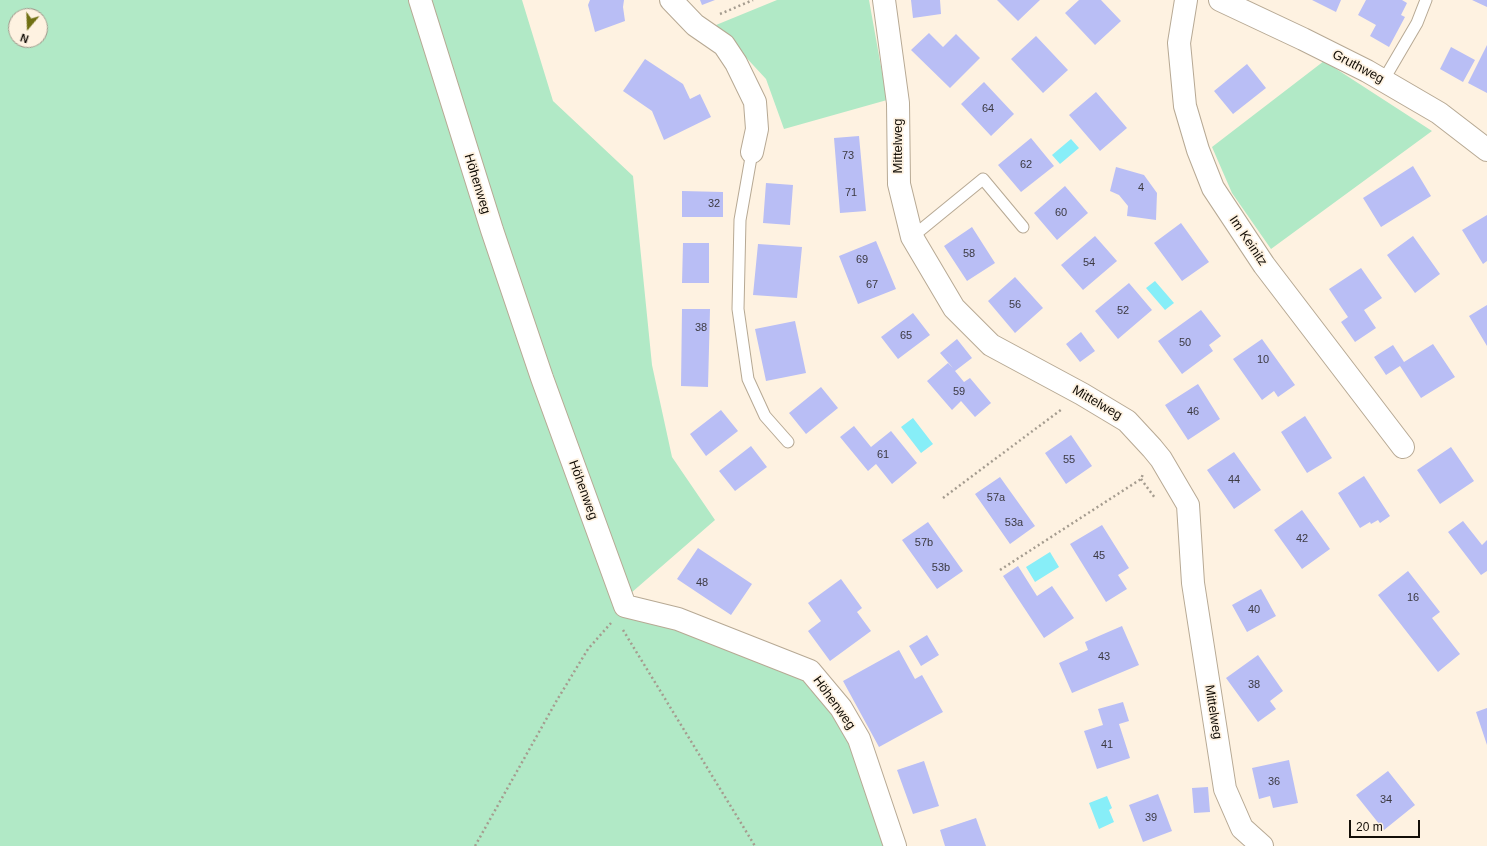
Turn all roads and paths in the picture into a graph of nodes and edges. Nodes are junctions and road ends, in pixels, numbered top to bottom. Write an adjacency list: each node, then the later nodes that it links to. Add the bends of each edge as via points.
1 (420, 0): 20 (street, Höhenweg, via 494,238)
2 (671, 0): 8 (street)
3 (753, 0): 8 (path)
4 (884, 0): 13 (street, Mittelweg, via 898,103 899,184)
5 (1186, 0): 16 (street, Im Keinitz, via 1179,43 1185,106 1213,188 1264,265)
6 (1220, 0): 9 (street, Gruthweg)
7 (1426, 0): 9 (lane, via 1417,23)
8 (695, 25): 11 (street, via 724,46 736,64 754,102 757,129)
9 (1383, 80): 10 (street, Gruthweg, via 1439,113)
10 (1487, 150)
11 (752, 152): 15 (lane, via 740,220 738,310 748,379 764,416)
12 (1023, 227): 13 (lane, via 983,179)
13 (912, 237): 14 (street, Mittelweg, via 954,308 991,346)
14 (1082, 394): 17 (street, Mittelweg, via 1127,421); 18 (path)
15 (788, 442)
16 (1403, 446)
17 (1152, 448): 19 (path, via 1141,479); 24 (street, Mittelweg, via 1188,505 1193,583 1225,789 1242,828)
18 (943, 498)
19 (1000, 570)
20 (620, 612): 21 (path, via 588,649); 22 (path); 23 (street, Höhenweg, via 678,619 810,671 841,708 859,739)
21 (475, 846)
22 (755, 846)
23 (895, 846)
24 (1262, 846)

